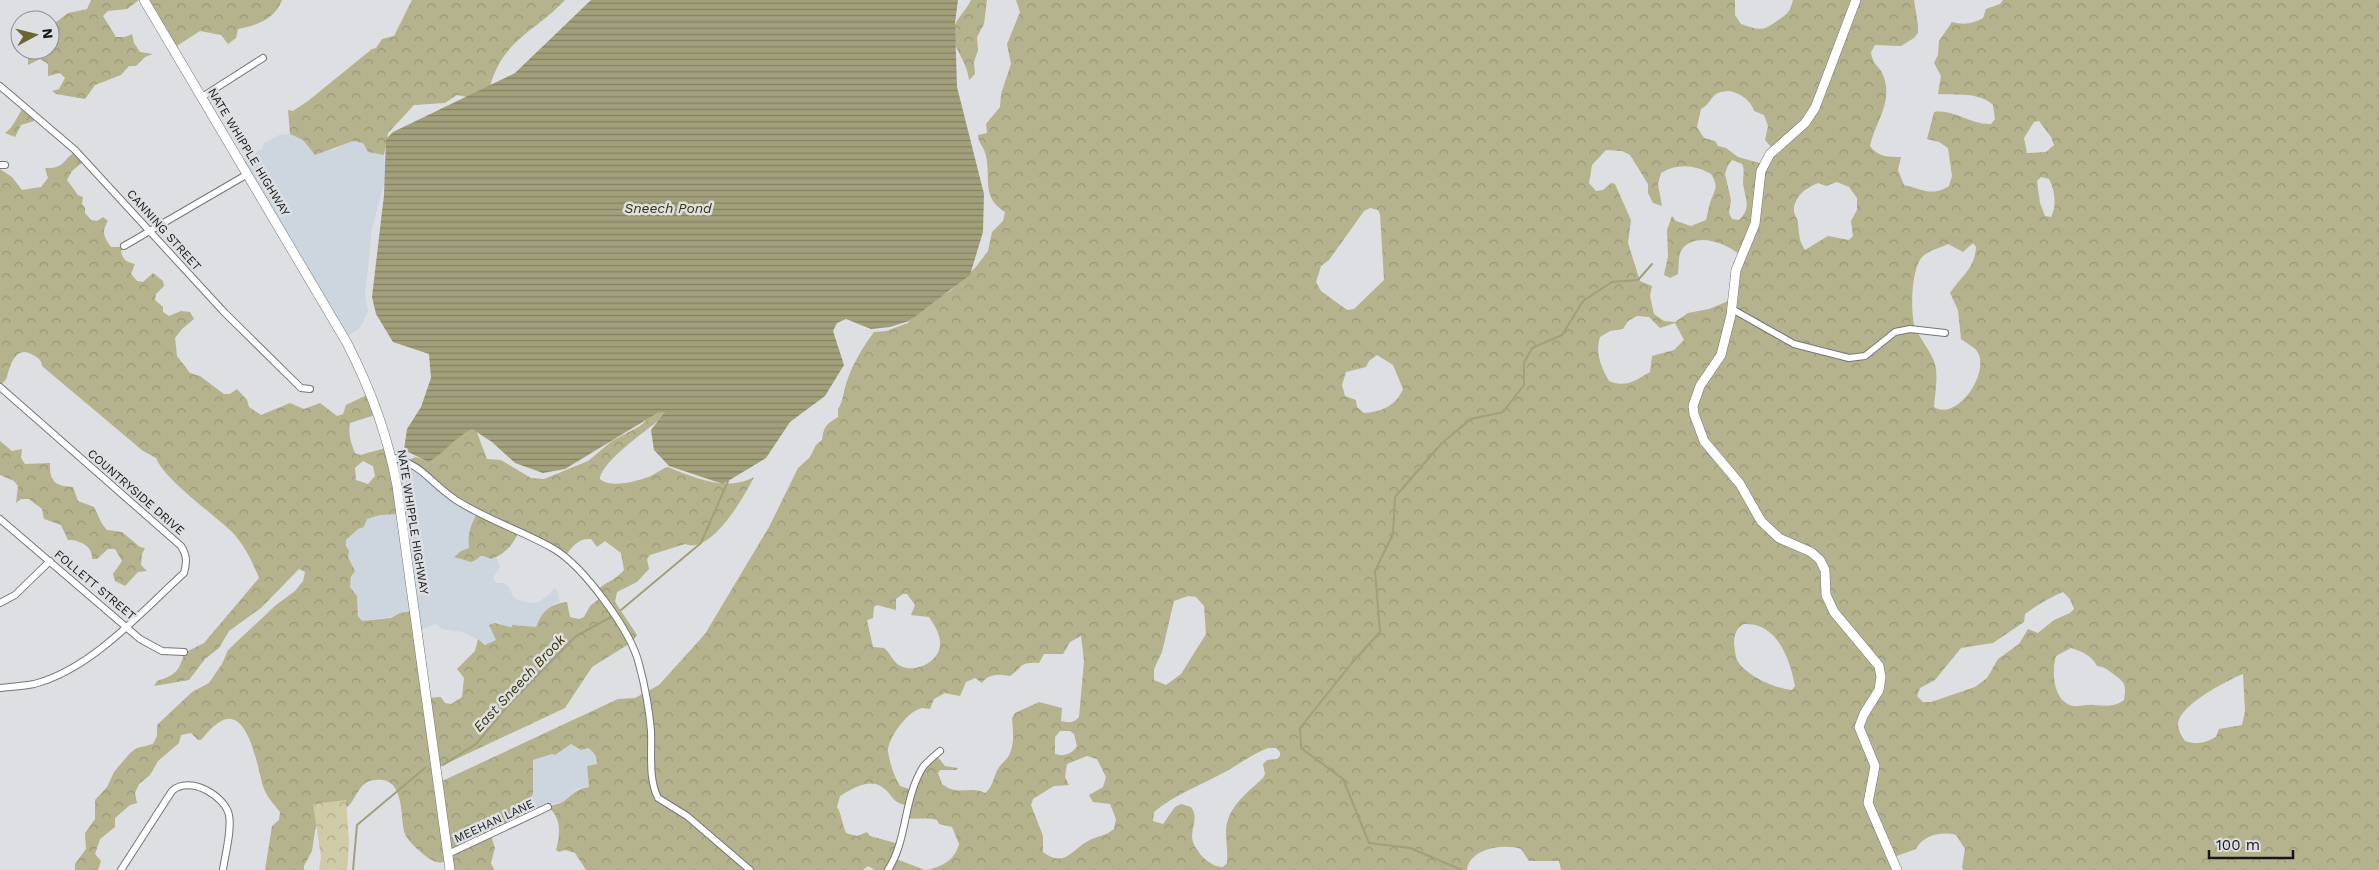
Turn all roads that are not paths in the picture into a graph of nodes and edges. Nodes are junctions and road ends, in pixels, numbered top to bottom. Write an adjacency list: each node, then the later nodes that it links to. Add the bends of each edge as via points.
1 (144, 0): 5 (street, NATE WHIPPLE HIGHWAY)
2 (1856, 0): 9 (street, via 1815,108 1805,124 1770,154 1761,171 1755,224 1736,270)
3 (264, 58): 5 (street)
4 (1, 88): 7 (street, CANNING STREET, via 75,150)
5 (202, 97): 6 (street, NATE WHIPPLE HIGHWAY)
6 (246, 175): 7 (street); 13 (street, NATE WHIPPLE HIGHWAY, via 347,343 369,390)
7 (151, 231): 8 (street); 12 (street, CANNING STREET, via 252,340 301,388)
8 (124, 246)
9 (1732, 309): 10 (street, via 1794,344 1849,358 1865,356 1895,332 1910,329); 28 (street, via 1719,359 1697,393 1694,414 1704,440 1740,484 1766,527 1779,538 1811,552 1820,560 1825,570 1826,594 1834,612 1878,666 1881,677 1879,690 1859,727 1875,766 1869,808)
10 (1945, 333)
11 (0, 387): 17 (street, COUNTRYSIDE DRIVE, via 185,552 184,573)
12 (310, 390)
13 (391, 457): 22 (street, NATE WHIPPLE HIGHWAY); 26 (street, via 419,468 457,501 559,552 592,585 620,623 639,662 649,711 655,792 663,803 687,816)
14 (0, 519): 15 (street, FOLLETT STREET)
15 (50, 561): 16 (street, via 15,595); 17 (street, FOLLETT STREET, via 72,583)
16 (0, 603)
17 (126, 625): 18 (street, FOLLETT STREET, via 150,646 162,651); 19 (street, COUNTRYSIDE DRIVE, via 99,650 71,669 34,684)
18 (184, 652)
19 (0, 688)
20 (940, 751): 27 (street, via 926,764 914,786 897,855)
21 (548, 807): 22 (street, MEEHAN LANE)
22 (448, 854): 25 (street, NATE WHIPPLE HIGHWAY)
23 (121, 870): 24 (street, via 172,791 189,784 214,797 228,812 230,819)
24 (223, 870)
25 (450, 870)
26 (750, 870)
27 (888, 870)
28 (1897, 870)

